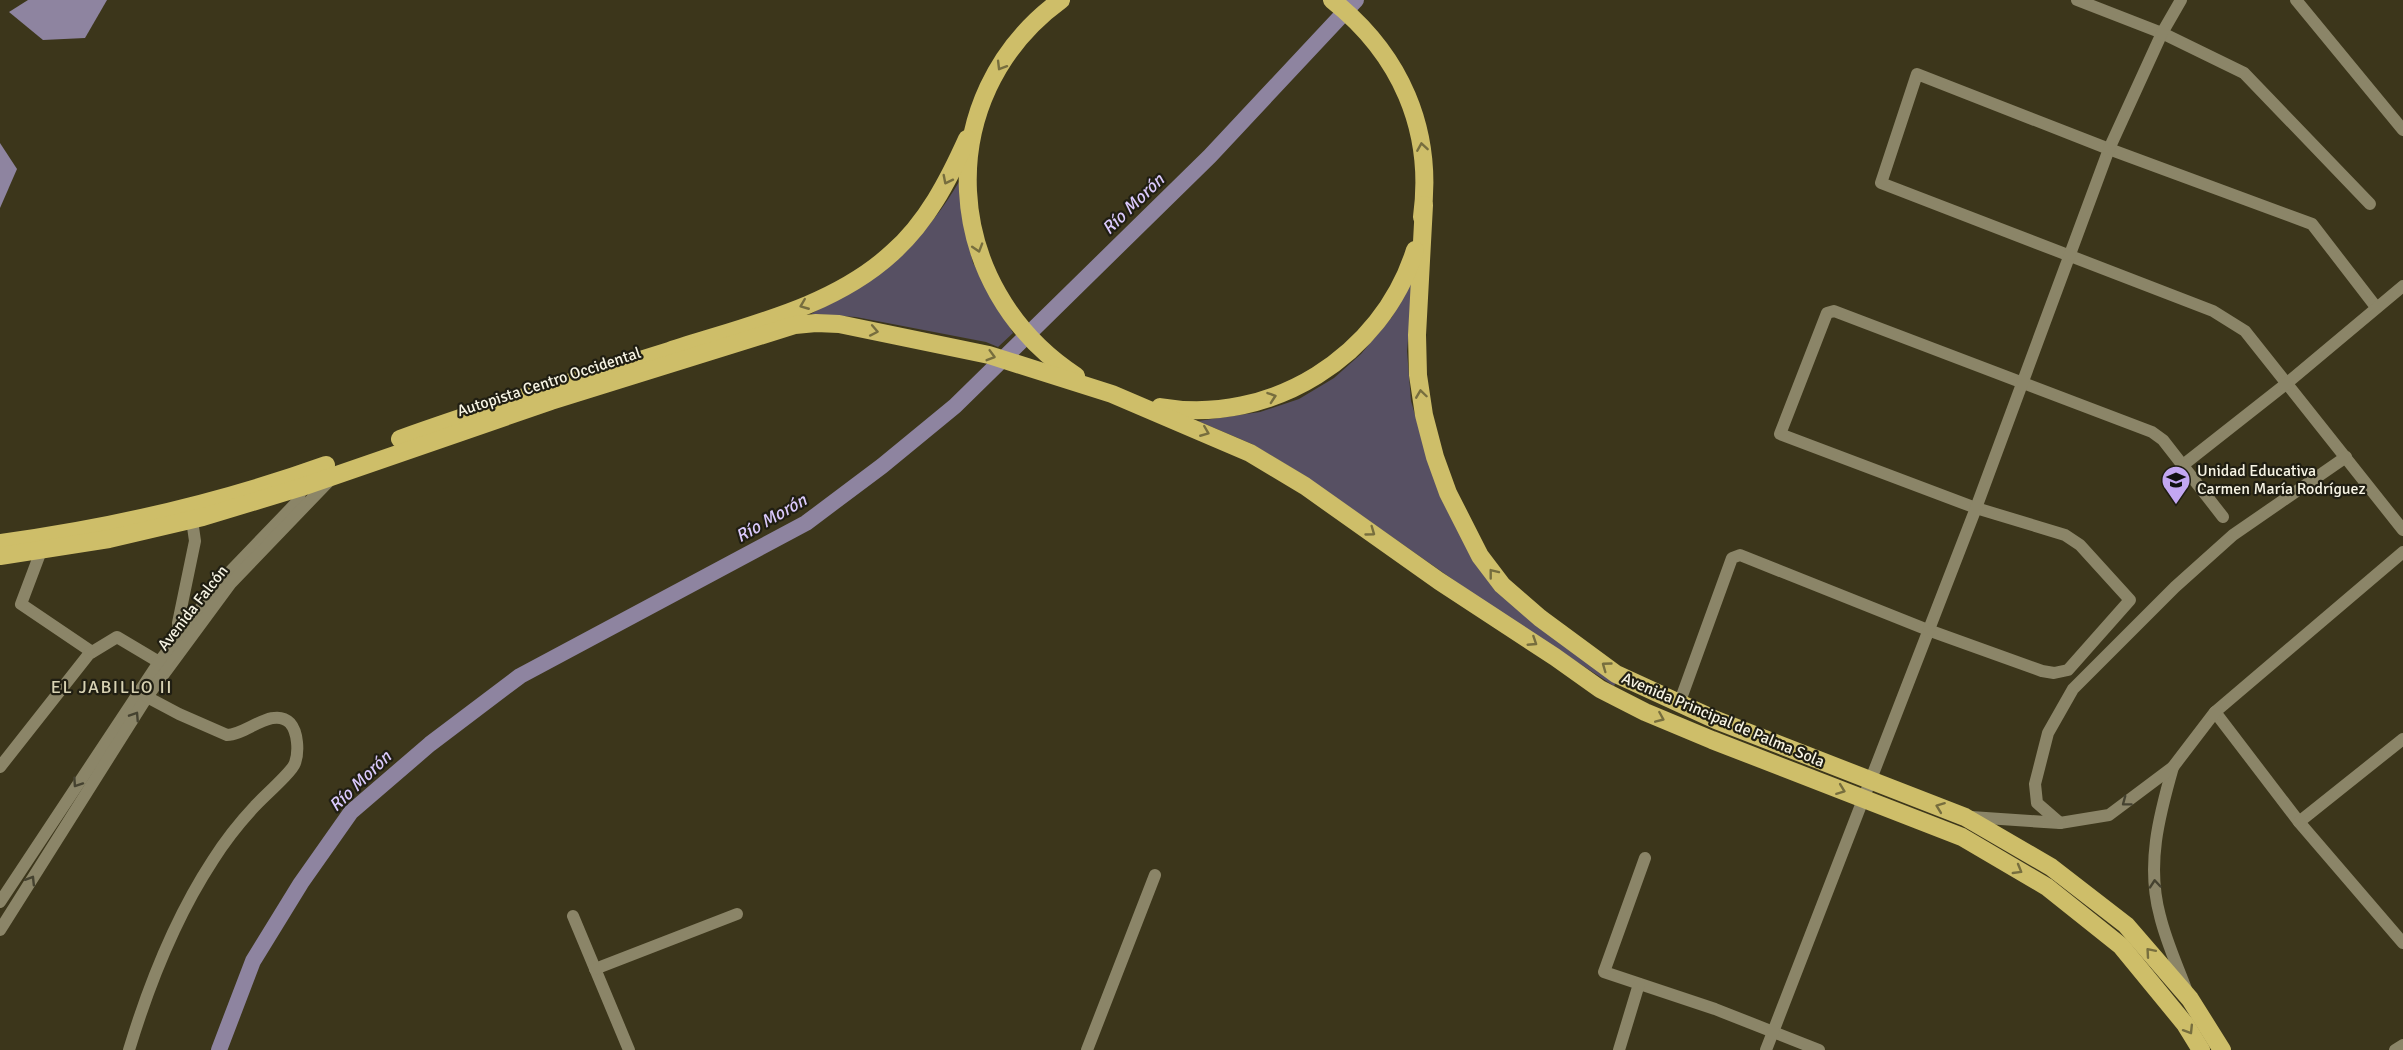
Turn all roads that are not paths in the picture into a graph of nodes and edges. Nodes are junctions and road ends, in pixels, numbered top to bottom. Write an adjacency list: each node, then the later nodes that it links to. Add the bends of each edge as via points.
1 (1052, 0): 7 (highway)
2 (1061, 0): 7 (highway)
3 (2077, 0): 8 (street)
4 (2181, 0): 8 (street)
5 (2296, 0): 10 (street)
6 (1338, 1): 13 (highway, one-way to 6, via 1423,150 1414,115 1392,65)
7 (1028, 30): 9 (highway, one-way to 9, via 1005,58)
8 (2162, 33): 11 (street); 12 (street, via 2244,73)
9 (981, 108): 19 (highway, one-way to 19, via 969,161 970,216 984,269 1021,329 1044,352 1078,378); 23 (highway, Autopista Centro Occidental, one-way to 23, via 943,188 919,225 892,253 842,289 771,318 515,400)
10 (2403, 130)
11 (2109, 149): 14 (street); 14 (street, via 1917,74 1881,183); 16 (street, via 2312,224)
12 (2370, 204)
13 (1424, 205): 19 (highway, one-way to 13, via 1165,408 1220,409 1274,397 1323,372 1365,336 1397,292 1412,259); 37 (highway, Avenida Principal de Palma Sola, one-way to 13, via 1616,674 1540,618 1502,585 1464,526 1435,457 1420,393 1417,335)
14 (2069, 257): 17 (street); 18 (street, via 2221,316 2245,331)
15 (2403, 286): 16 (street)
16 (2376, 307): 18 (street)
17 (2022, 382): 21 (street, via 2152,432); 24 (street); 24 (street, via 1834,311 1827,313 1780,434)
18 (2286, 384): 20 (street); 21 (street)
19 (1112, 394): 22 (highway, Autopista Centro Occidental, one-way to 19, via 551,401 795,325 839,324 952,346); 63 (highway, Avenida Principal de Palma Sola, one-way to 63, via 1232,443 1290,476 1600,689 1702,736 1962,837 2047,887 2121,946 2186,1024)
20 (2346, 457): 27 (street); 44 (street, via 2233,535 2073,689 2048,733 2035,784 2037,803)
21 (2183, 465): 26 (street)
22 (336, 474): 23 (highway, Autopista Centro Occidental); 36 (street, Avenida Falcón, via 231,583)
23 (303, 479): 25 (highway, Autopista Centro Occidental); 33 (street, Avenida Falcón, via 298,501 224,578)
24 (1976, 508): 32 (street); 32 (street, via 2065,535 2080,544 2130,600 2068,670 2054,673)
25 (193, 513): 28 (highway, Autopista Centro Occidental); 29 (highway, Autopista Centro Occidental, via 108,539); 33 (street, via 195,540 178,622)
26 (2223, 517)
27 (2403, 530)
28 (0, 543)
29 (40, 550): 31 (highway, Autopista Centro Occidental); 34 (street, via 21,604)
30 (2403, 552): 38 (street)
31 (0, 556)
32 (1928, 630): 37 (street, via 1740,555 1732,558); 55 (street)
33 (180, 635): 35 (street, Avenida Falcón)
34 (92, 652): 35 (street, via 117,637); 41 (street)
35 (159, 662): 47 (street, Avenida Falcón, one-way to 47)
36 (147, 697): 50 (street, Avenida Falcón, one-way to 36); 57 (street, via 228,735 280,717 290,722 295,731 297,749 295,765 253,808 214,858 182,912)
37 (1680, 704): 42 (highway, Avenida Principal de Palma Sola, one-way to 37)
38 (2215, 712): 40 (street); 43 (street)
39 (2403, 739): 43 (street)
40 (2173, 767): 44 (street, one-way to 44, via 2109,815); 54 (street, one-way to 40, via 2159,915 2155,886 2159,818)
41 (0, 768)
42 (1965, 817): 44 (street); 54 (highway, Avenida Principal de Palma Sola, one-way to 42, via 2126,925 2051,867)
43 (2299, 822): 51 (street)
44 (2060, 824)
45 (1645, 858): 53 (street, via 1604,972)
46 (1155, 875): 59 (street)
47 (0, 902)
48 (737, 914): 52 (street)
49 (573, 916): 52 (street)
50 (0, 930)
51 (2403, 943)
52 (595, 969): 58 (street)
53 (1639, 984): 55 (street); 60 (street)
54 (2190, 999): 64 (highway, Avenida Principal de Palma Sola)
55 (1774, 1032): 61 (street); 62 (street)
56 (2403, 1045): 65 (street)
57 (129, 1050)
58 (629, 1050)
59 (1087, 1050)
60 (1619, 1050)
61 (1767, 1050)
62 (1819, 1050)
63 (2201, 1050)
64 (2222, 1050)
65 (2395, 1050)

